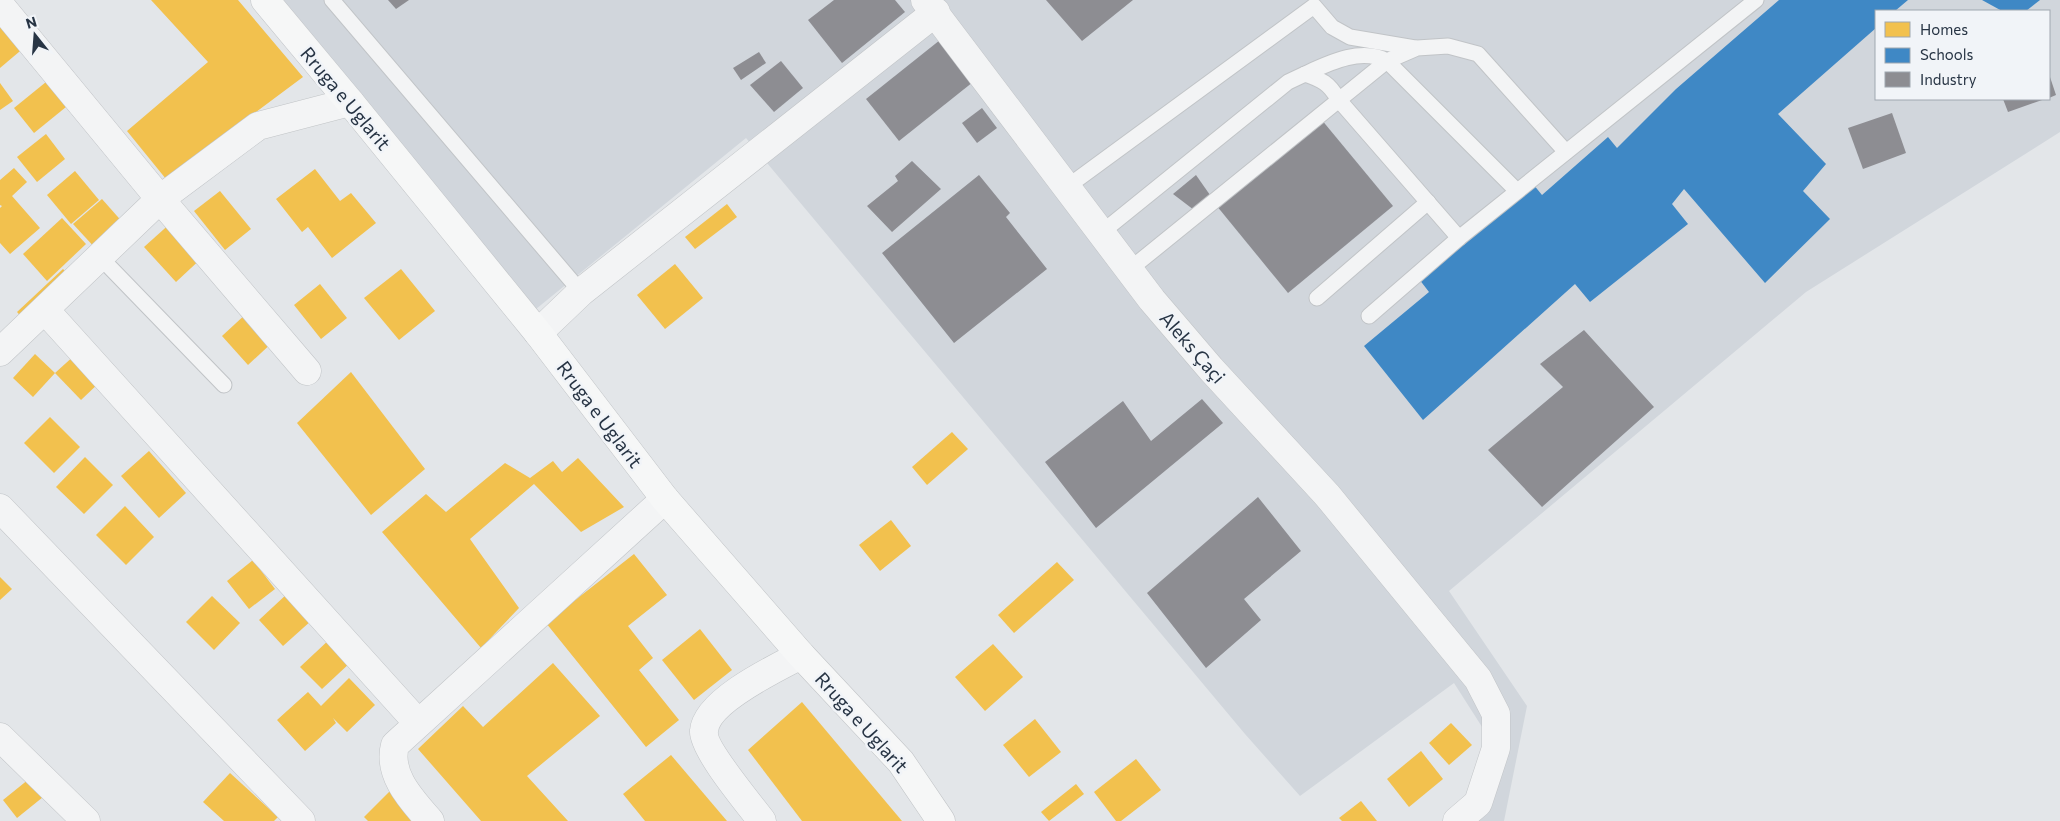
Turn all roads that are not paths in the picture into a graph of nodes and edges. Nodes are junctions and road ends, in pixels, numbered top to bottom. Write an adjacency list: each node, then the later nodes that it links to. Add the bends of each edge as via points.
1 (265, 0): 10 (street, Rruga e Uglarit)
2 (332, 0): 20 (lane)
3 (1756, 0): 11 (lane)
4 (0, 5): 14 (street)
5 (931, 6): 12 (street, Aleks Çaçi); 20 (street)
6 (1417, 48): 7 (lane); 11 (lane, via 1448,46 1478,54); 12 (lane, via 1350,37 1332,28 1314,6)
7 (1386, 61): 8 (lane, via 1376,55 1354,57 1329,63); 9 (lane); 13 (lane)
8 (1305, 74): 9 (lane, via 1331,87); 16 (lane, via 1288,82)
9 (1338, 99): 15 (lane); 19 (lane)
10 (350, 102): 14 (street, via 258,126); 24 (street, Rruga e Uglarit)
11 (1566, 152): 13 (lane)
12 (1067, 187): 16 (street, Aleks Çaçi)
13 (1517, 191): 17 (lane)
14 (160, 199): 18 (street); 26 (street)
15 (1428, 202): 17 (lane); 21 (lane)
16 (1102, 233): 19 (street, Aleks Çaçi)
17 (1459, 238): 23 (lane)
18 (100, 257): 22 (street); 27 (lane)
19 (1129, 270): 38 (street, Aleks Çaçi, via 1211,369 1327,495 1478,679 1496,714 1496,748 1478,802)
20 (581, 292): 24 (street)
21 (1317, 298)
22 (45, 310): 25 (street); 31 (street)
23 (1369, 316)
24 (538, 333): 28 (street, Rruga e Uglarit)
25 (2, 345)
26 (307, 371)
27 (224, 385)
28 (665, 499): 30 (street, Rruga e Uglarit); 31 (street)
29 (0, 508): 34 (street)
30 (801, 655): 36 (street, via 746,683 708,717 703,732 710,751); 37 (street, Rruga e Uglarit, via 901,762)
31 (418, 723): 35 (street, via 395,745 392,756 394,768 407,794)
32 (0, 737): 33 (street)
33 (86, 821)
34 (301, 821)
35 (430, 821)
36 (762, 821)
37 (942, 821)
38 (1457, 821)

